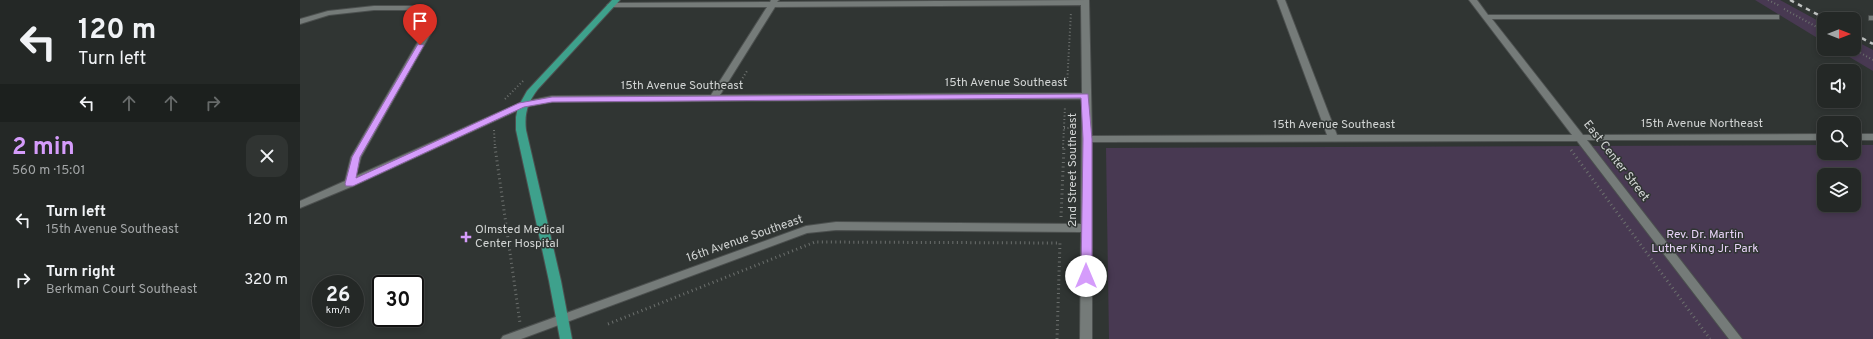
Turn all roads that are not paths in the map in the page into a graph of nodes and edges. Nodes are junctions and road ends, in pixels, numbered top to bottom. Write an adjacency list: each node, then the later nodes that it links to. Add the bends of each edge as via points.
1 (1281, 0): 16 (street)
2 (1473, 0): 6 (street, East Center Street)
3 (1085, 1): 4 (street); 9 (street, 2nd Street Southeast)
4 (774, 2): 5 (street); 10 (street)
5 (614, 3): 11 (main road, via 547,73)
6 (1486, 17): 7 (street); 12 (street, East Center Street)
7 (1776, 18)
8 (300, 22): 18 (street, via 328,13 374,8 412,8 430,16 427,34 356,157)
9 (1085, 96): 10 (street, 15th Avenue Southeast); 17 (street, 2nd Street Southeast)
10 (714, 98): 11 (street, 15th Avenue Southeast, via 552,100)
11 (522, 105): 18 (street, 15th Avenue Southeast); 21 (main road, via 521,130)
12 (1580, 137): 13 (street, 15th Avenue Northeast); 16 (street, 15th Avenue Southeast); 25 (street, East Center Street)
13 (1817, 137)
14 (1861, 137): 15 (street)
15 (1873, 137)
16 (1333, 138): 17 (street, 15th Avenue Southeast)
17 (1087, 139): 20 (street, 2nd Street Southeast)
18 (349, 184): 19 (street, 15th Avenue Southeast)
19 (300, 205)
20 (1087, 228): 21 (street, 16th Avenue Southeast, via 836,226 806,230); 24 (street, 2nd Street Southeast)
21 (562, 318): 22 (street, 16th Avenue Southeast); 23 (main road)
22 (507, 339)
23 (566, 339)
24 (1086, 339)
25 (1736, 339)

